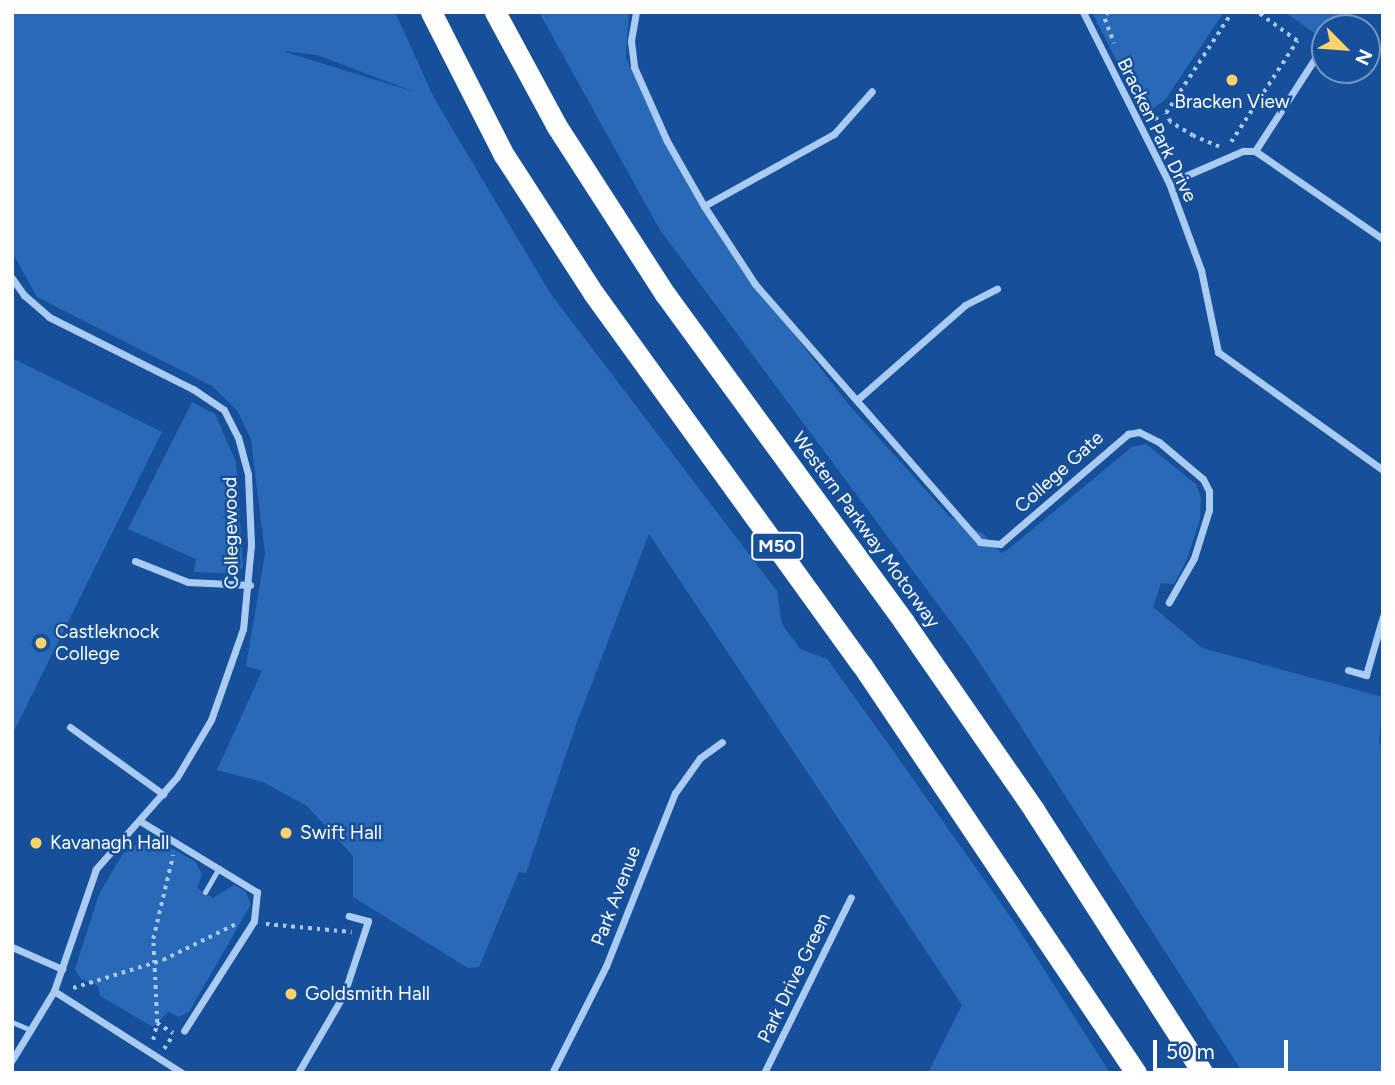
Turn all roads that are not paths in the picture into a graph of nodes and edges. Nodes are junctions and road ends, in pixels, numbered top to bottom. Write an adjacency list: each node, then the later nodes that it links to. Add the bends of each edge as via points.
1 (431, 12): 39 (highway, M50, via 504,155 594,294 862,665)
2 (495, 12): 40 (highway, Western Parkway Motorway, via 556,125 666,294 920,644)
3 (636, 12): 9 (street, College Gate, via 631,41 634,67 667,141)
4 (1083, 12): 8 (street, Bracken Park Drive)
5 (1311, 64): 7 (street)
6 (872, 91): 9 (street, via 834,134)
7 (1255, 151): 8 (street); 10 (street)
8 (1169, 183): 14 (street, Bracken Park Drive, via 1200,270 1218,352)
9 (704, 206): 13 (street, College Gate, via 755,284)
10 (1383, 239)
11 (12, 278): 16 (street, Collegewood, via 23,295 49,317 193,389 224,410 238,437 248,475)
12 (997, 289): 13 (street, via 965,305)
13 (858, 399): 17 (street, College Gate, via 949,510 980,542 991,546 1012,535 1121,437 1139,432 1159,442 1203,479 1210,498 1194,558)
14 (1383, 470)
15 (135, 561): 16 (street, via 188,582)
16 (250, 585): 22 (street, Collegewood, via 231,674 197,748)
17 (1169, 602)
18 (1383, 616): 19 (street, via 1366,675)
19 (1348, 670)
20 (70, 727): 22 (street)
21 (722, 742): 37 (street, Park Avenue, via 700,758 675,793 590,1004)
22 (163, 794): 23 (street, Collegewood)
23 (140, 821): 24 (street); 29 (street, Collegewood, via 96,869)
24 (219, 867): 25 (lane); 33 (street, via 257,892 254,921)
25 (205, 892)
26 (852, 898): 38 (street, Park Drive Green)
27 (349, 916): 36 (street, via 368,921 344,994)
28 (12, 947): 29 (street)
29 (62, 969): 30 (street, Collegewood)
30 (54, 991): 32 (street, Collegewood); 35 (street)
31 (12, 1022): 32 (lane)
32 (30, 1030): 34 (street, Collegewood)
33 (184, 1031)
34 (12, 1060)
35 (182, 1073)
36 (298, 1073)
37 (552, 1073)
38 (764, 1073)
39 (1136, 1073)
40 (1203, 1073)

